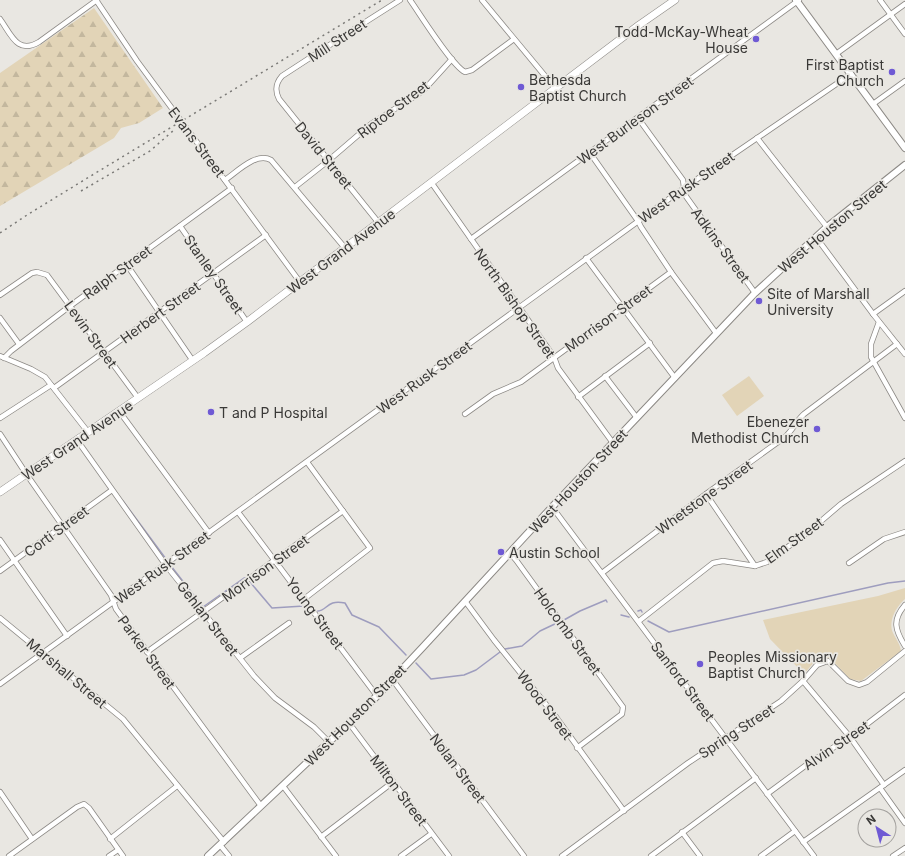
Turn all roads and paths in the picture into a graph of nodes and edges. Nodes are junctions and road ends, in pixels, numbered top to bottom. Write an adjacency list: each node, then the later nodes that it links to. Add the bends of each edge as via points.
1 (96, 0): 10 (street, via 39,42 24,47 16,42); 26 (street, Evans Street, via 137,61)
2 (400, 0): 17 (street, Mill Street, via 282,76)
3 (410, 0): 14 (street)
4 (482, 0): 12 (street)
5 (674, 0): 18 (highway, West Grand Avenue)
6 (798, 0): 13 (main road); 20 (street, West Burleson Street)
7 (880, 0): 9 (street)
8 (905, 4): 9 (street)
9 (890, 14): 11 (street); 13 (street)
10 (0, 19)
11 (905, 34)
12 (514, 39): 14 (street, via 468,72 463,71); 18 (street)
13 (836, 54): 15 (main road)
14 (452, 59): 24 (street, Riptoe Street, via 423,91 371,124)
15 (851, 74): 19 (main road); 21 (street, West Rusk Street)
16 (905, 81): 19 (street)
17 (276, 85): 24 (street, David Street, via 279,99)
18 (555, 88): 27 (highway, West Grand Avenue)
19 (873, 104): 22 (main road)
20 (638, 118): 23 (street, West Burleson Street); 30 (street, Adkins Street, via 683,180)
21 (757, 138): 30 (street, West Rusk Street); 34 (street)
22 (905, 148)
23 (590, 153): 31 (street); 37 (street, West Burleson Street)
24 (329, 160): 28 (street, Riptoe Street); 32 (street, David Street)
25 (905, 164): 34 (main road, West Houston Street)
26 (225, 180): 28 (street, via 254,160 263,157 274,163); 29 (street, Evans Street)
27 (431, 182): 32 (highway, West Grand Avenue); 37 (street, North Bishop Street)
28 (295, 187): 38 (street)
29 (232, 188): 33 (street, Ralph Street); 35 (street, Evans Street)
30 (684, 188): 31 (street, West Rusk Street); 45 (street, Adkins Street, via 686,195)
31 (638, 221): 39 (street, West Rusk Street); 41 (street)
32 (378, 222): 38 (highway, West Grand Avenue)
33 (180, 226): 40 (street, Ralph Street); 42 (street, Stanley Street)
34 (826, 227): 36 (main road, West Houston Street)
35 (266, 235): 42 (street, Herbert Street); 43 (street, Evans Street)
36 (816, 237): 45 (main road, West Houston Street); 51 (street)
37 (471, 239): 49 (street, North Bishop Street)
38 (345, 248): 43 (highway, West Grand Avenue)
39 (586, 258): 48 (street); 49 (street, West Rusk Street)
40 (127, 265): 47 (street, Ralph Street); 50 (street)
41 (671, 272): 48 (street, Morrison Street); 55 (street)
42 (214, 273): 50 (street, Herbert Street); 53 (street, Stanley Street)
43 (300, 282): 53 (highway, West Grand Avenue)
44 (905, 291): 51 (street)
45 (755, 293): 55 (main road, West Houston Street)
46 (0, 295): 47 (street, Levin Street, via 28,275 37,272 51,279)
47 (70, 306): 57 (street, Ralph Street); 59 (street, Levin Street)
48 (623, 307): 56 (street); 62 (street, Morrison Street)
49 (518, 308): 62 (street, North Bishop Street); 80 (street, West Rusk Street)
50 (159, 312): 59 (street, Herbert Street); 63 (street)
51 (874, 314): 54 (street)
52 (0, 318): 57 (street)
53 (247, 322): 63 (highway, West Grand Avenue)
54 (879, 322): 58 (street); 64 (street, via 871,347 870,357)
55 (716, 333): 66 (main road, West Houston Street)
56 (650, 343): 65 (street); 66 (street)
57 (19, 344): 61 (street, Ralph Street)
58 (898, 344): 60 (street); 64 (street, Whetstone Street)
59 (104, 352): 67 (street, Herbert Street); 69 (street, Levin Street)
60 (905, 354)
61 (2, 357): 67 (street, via 45,377)
62 (554, 357): 68 (street, North Bishop Street, via 558,368); 71 (street, Morrison Street, via 517,384 489,396)
63 (193, 361): 69 (highway, West Grand Avenue)
64 (873, 362): 74 (street); 84 (street, Whetstone Street, via 804,414 792,432 781,441)
65 (605, 376): 68 (street); 73 (street)
66 (675, 378): 73 (main road, West Houston Street)
67 (53, 386): 72 (street, Herbert Street); 75 (street)
68 (578, 396): 78 (street, North Bishop Street)
69 (138, 398): 70 (highway, West Grand Avenue)
70 (119, 411): 75 (highway, West Grand Avenue); 90 (street)
71 (465, 414)
72 (0, 418)
73 (637, 418): 78 (main road, West Houston Street)
74 (905, 418)
75 (88, 432): 77 (highway, West Grand Avenue)
76 (0, 434): 81 (street, Parker Street)
77 (77, 440): 81 (highway, West Grand Avenue); 82 (street, Gehlan Street)
78 (613, 443): 85 (main road, West Houston Street)
79 (905, 461): 97 (street, Elm Street, via 845,502 771,559)
80 (307, 462): 86 (street); 87 (street, West Rusk Street)
81 (27, 475): 83 (highway, West Grand Avenue); 88 (street, Parker Street)
82 (112, 490): 88 (street, Corti Street); 96 (street, Gehlan Street)
83 (0, 492)
84 (706, 494): 97 (street); 99 (street, Whetstone Street)
85 (552, 507): 92 (main road, West Houston Street); 99 (street, Sanford Street)
86 (343, 511): 93 (street, Morrison Street); 100 (street, via 370,548)
87 (238, 512): 90 (street, West Rusk Street); 93 (street, Young Street)
88 (63, 525): 94 (street, Corti Street); 102 (street, Parker Street)
89 (905, 532): 95 (street, via 884,539)
90 (209, 533): 96 (street, West Rusk Street)
91 (0, 540): 94 (street)
92 (510, 553): 101 (main road, West Houston Street); 123 (street, Holcomb Street, via 624,709 622,714)
93 (275, 560): 100 (street, Young Street); 104 (street, Morrison Street)
94 (15, 561): 98 (street, Corti Street); 108 (street)
95 (849, 563)
96 (166, 564): 102 (street, West Rusk Street); 104 (street, Gehlan Street)
97 (755, 566): 106 (street, Elm Street, via 722,561 713,563)
98 (0, 571)
99 (602, 573): 106 (street, Sanford Street)
100 (304, 599): 118 (street, Young Street)
101 (465, 601): 114 (main road, West Houston Street); 123 (street, Wood Street)
102 (114, 602): 108 (street, West Rusk Street); 111 (street, Parker Street, via 116,609)
103 (905, 605): 109 (street, via 897,618 896,627)
104 (204, 612): 111 (street, Morrison Street); 113 (street, Gehlan Street)
105 (0, 618): 112 (street, Marshall Street)
106 (639, 621): 121 (street, Sanford Street)
107 (289, 623): 113 (street)
108 (67, 636): 112 (street, West Rusk Street)
109 (905, 646)
110 (905, 651): 115 (street, Spring Street, via 867,682 859,685 848,681 828,662 817,665)
111 (147, 652): 132 (street, Parker Street)
112 (44, 653): 116 (street, West Rusk Street); 127 (street, Marshall Street, via 114,712 132,730)
113 (240, 658): 122 (street, Gehlan Street, via 275,698)
114 (392, 680): 118 (main road, West Houston Street); 154 (street, Nolan Street)
115 (803, 681): 120 (street); 121 (street, Spring Street, via 781,701)
116 (0, 684)
117 (905, 695): 120 (street, Alvin Street)
118 (377, 696): 119 (main road, West Houston Street)
119 (349, 723): 122 (main road, West Houston Street); 126 (street, Milton Street)
120 (850, 737): 129 (street); 131 (street, Alvin Street)
121 (725, 738): 125 (street, Sanford Street); 133 (street, Spring Street, via 688,762)
122 (330, 742): 128 (main road, West Houston Street)
123 (577, 748): 133 (street, Wood Street)
124 (905, 770): 129 (street)
125 (756, 778): 131 (street, Sanford Street); 136 (street)
126 (393, 782): 137 (street, Milton Street); 138 (street)
127 (177, 786): 140 (street); 142 (street, Marshall Street)
128 (283, 786): 132 (main road, West Houston Street); 138 (street)
129 (882, 786): 134 (street); 141 (street)
130 (0, 792): 139 (street)
131 (767, 794): 135 (street, Sanford Street)
132 (261, 806): 142 (main road, West Houston Street)
133 (624, 811): 145 (street, Spring Street)
134 (905, 823)
135 (795, 831): 141 (street, Sanford Street); 158 (street)
136 (682, 832): 156 (street); 157 (street)
137 (431, 834): 152 (street); 153 (street, Milton Street)
138 (321, 837): 151 (street)
139 (32, 839): 140 (street, via 84,804); 146 (street)
140 (110, 839): 144 (street)
141 (803, 842): 159 (street, Sanford Street)
142 (222, 843): 149 (main road, West Houston Street); 150 (street, Marshall Street)
143 (905, 848): 160 (street)
144 (118, 850): 147 (street); 148 (street)
145 (568, 854): 155 (street, Spring Street)
146 (9, 856)
147 (109, 856)
148 (123, 856)
149 (208, 856)
150 (229, 856)
151 (336, 856)
152 (402, 856)
153 (449, 856)
154 (524, 856)
155 (562, 856)
156 (651, 856)
157 (700, 856)
158 (761, 856)
159 (814, 856)
160 (893, 856)

